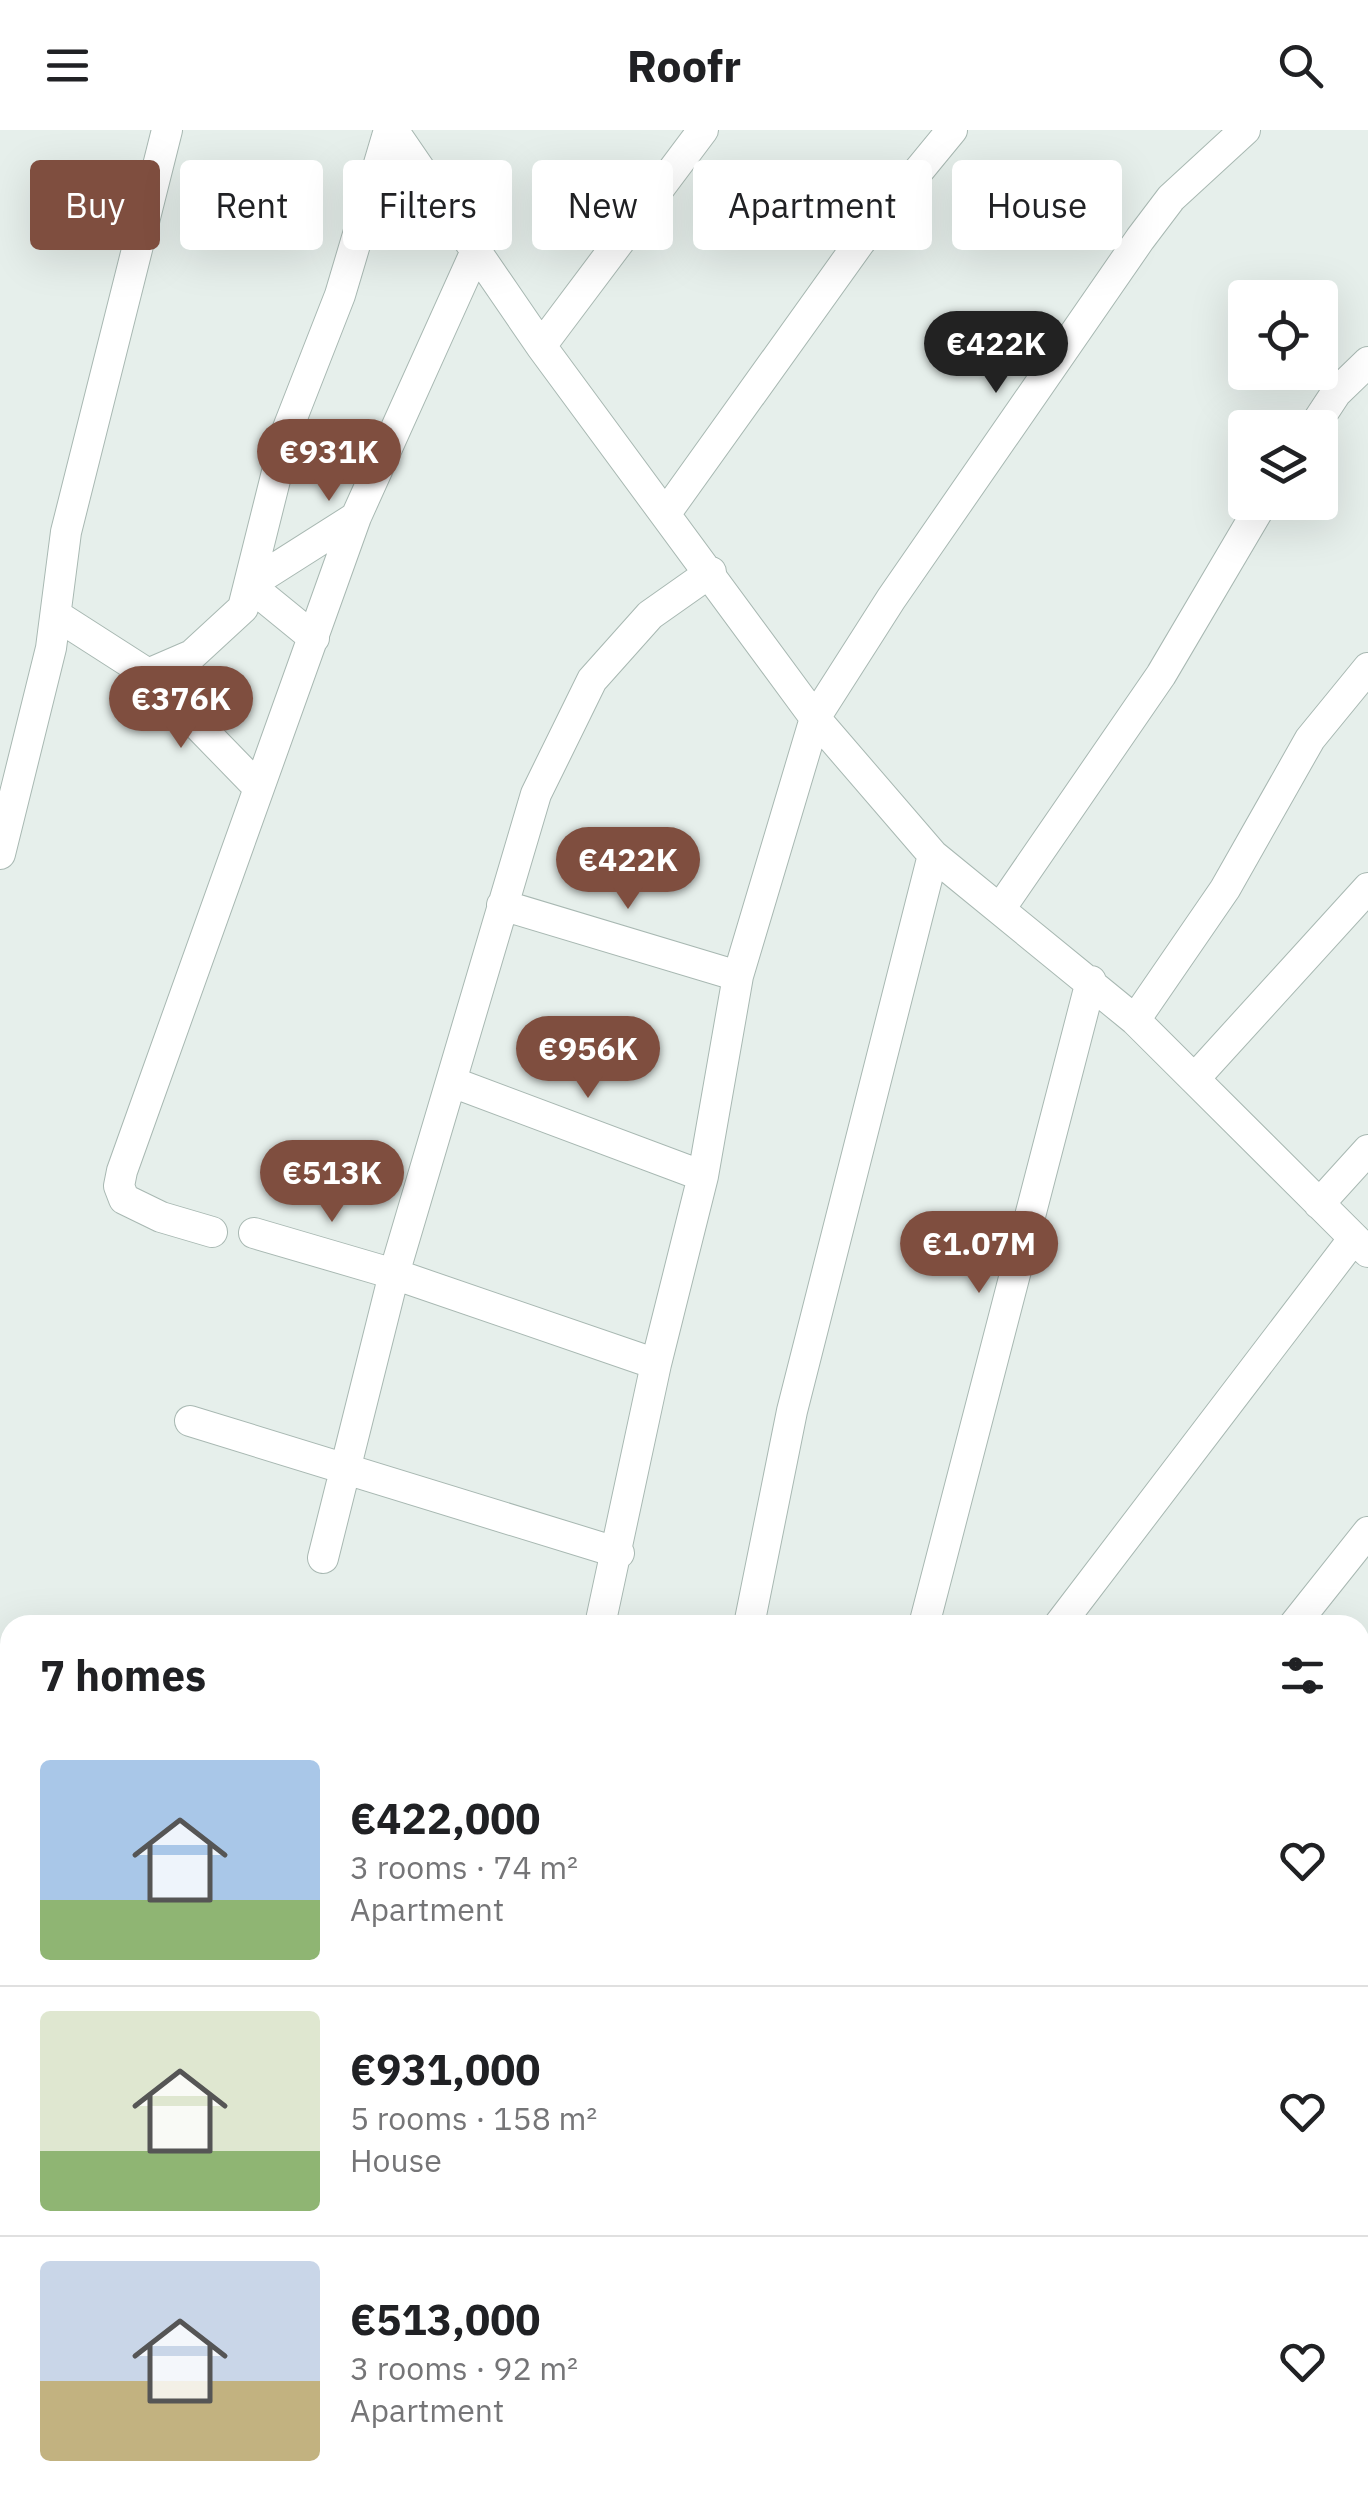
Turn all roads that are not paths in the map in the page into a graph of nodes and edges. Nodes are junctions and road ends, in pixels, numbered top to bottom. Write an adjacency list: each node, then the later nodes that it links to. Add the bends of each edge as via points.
1 (166, 130): 15 (street, via 66,532)
2 (391, 130): 6 (street); 14 (street, via 340,296 288,428)
3 (703, 130): 7 (street)
4 (952, 130): 10 (street, via 860,242)
5 (1245, 130): 19 (street, via 1171,198 1140,238)
6 (475, 253): 7 (street); 11 (street)
7 (541, 346): 10 (street)
8 (1368, 362): 9 (street)
9 (1325, 410)
10 (666, 512): 13 (street)
11 (356, 517): 14 (street); 16 (street)
12 (1252, 520): 25 (street, via 1160,675)
13 (711, 572): 19 (street); 24 (street, via 650,615 592,680 536,794)
14 (249, 586): 16 (street); 18 (street, via 243,608 225,630 192,655)
15 (56, 615): 18 (street); 21 (street)
16 (314, 638): 20 (street)
17 (1368, 668): 28 (street, via 1310,739 1225,889)
18 (148, 674): 20 (street)
19 (815, 718): 22 (street); 26 (street)
20 (257, 786): 34 (street, via 119,1186 124,1198 161,1217)
21 (0, 854)
22 (933, 856): 25 (street); 45 (street, via 792,1411)
23 (1368, 888): 29 (street)
24 (502, 905): 26 (street); 30 (street)
25 (1000, 910): 27 (street)
26 (738, 976): 32 (street)
27 (1090, 981): 28 (street); 46 (street)
28 (1136, 1020): 29 (street)
29 (1196, 1077): 33 (street)
30 (452, 1082): 32 (street); 37 (street)
31 (1368, 1150): 33 (street)
32 (703, 1176): 38 (street)
33 (1319, 1204): 36 (street)
34 (212, 1232)
35 (254, 1233): 37 (street)
36 (1361, 1245): 47 (street)
37 (394, 1274): 38 (street); 40 (street)
38 (656, 1364): 42 (street)
39 (190, 1421): 40 (street)
40 (342, 1471): 42 (street); 43 (street)
41 (1368, 1532): 48 (street)
42 (619, 1554): 44 (street)
43 (323, 1558)
44 (603, 1615)
45 (751, 1615)
46 (927, 1615)
47 (1067, 1615)
48 (1302, 1615)

